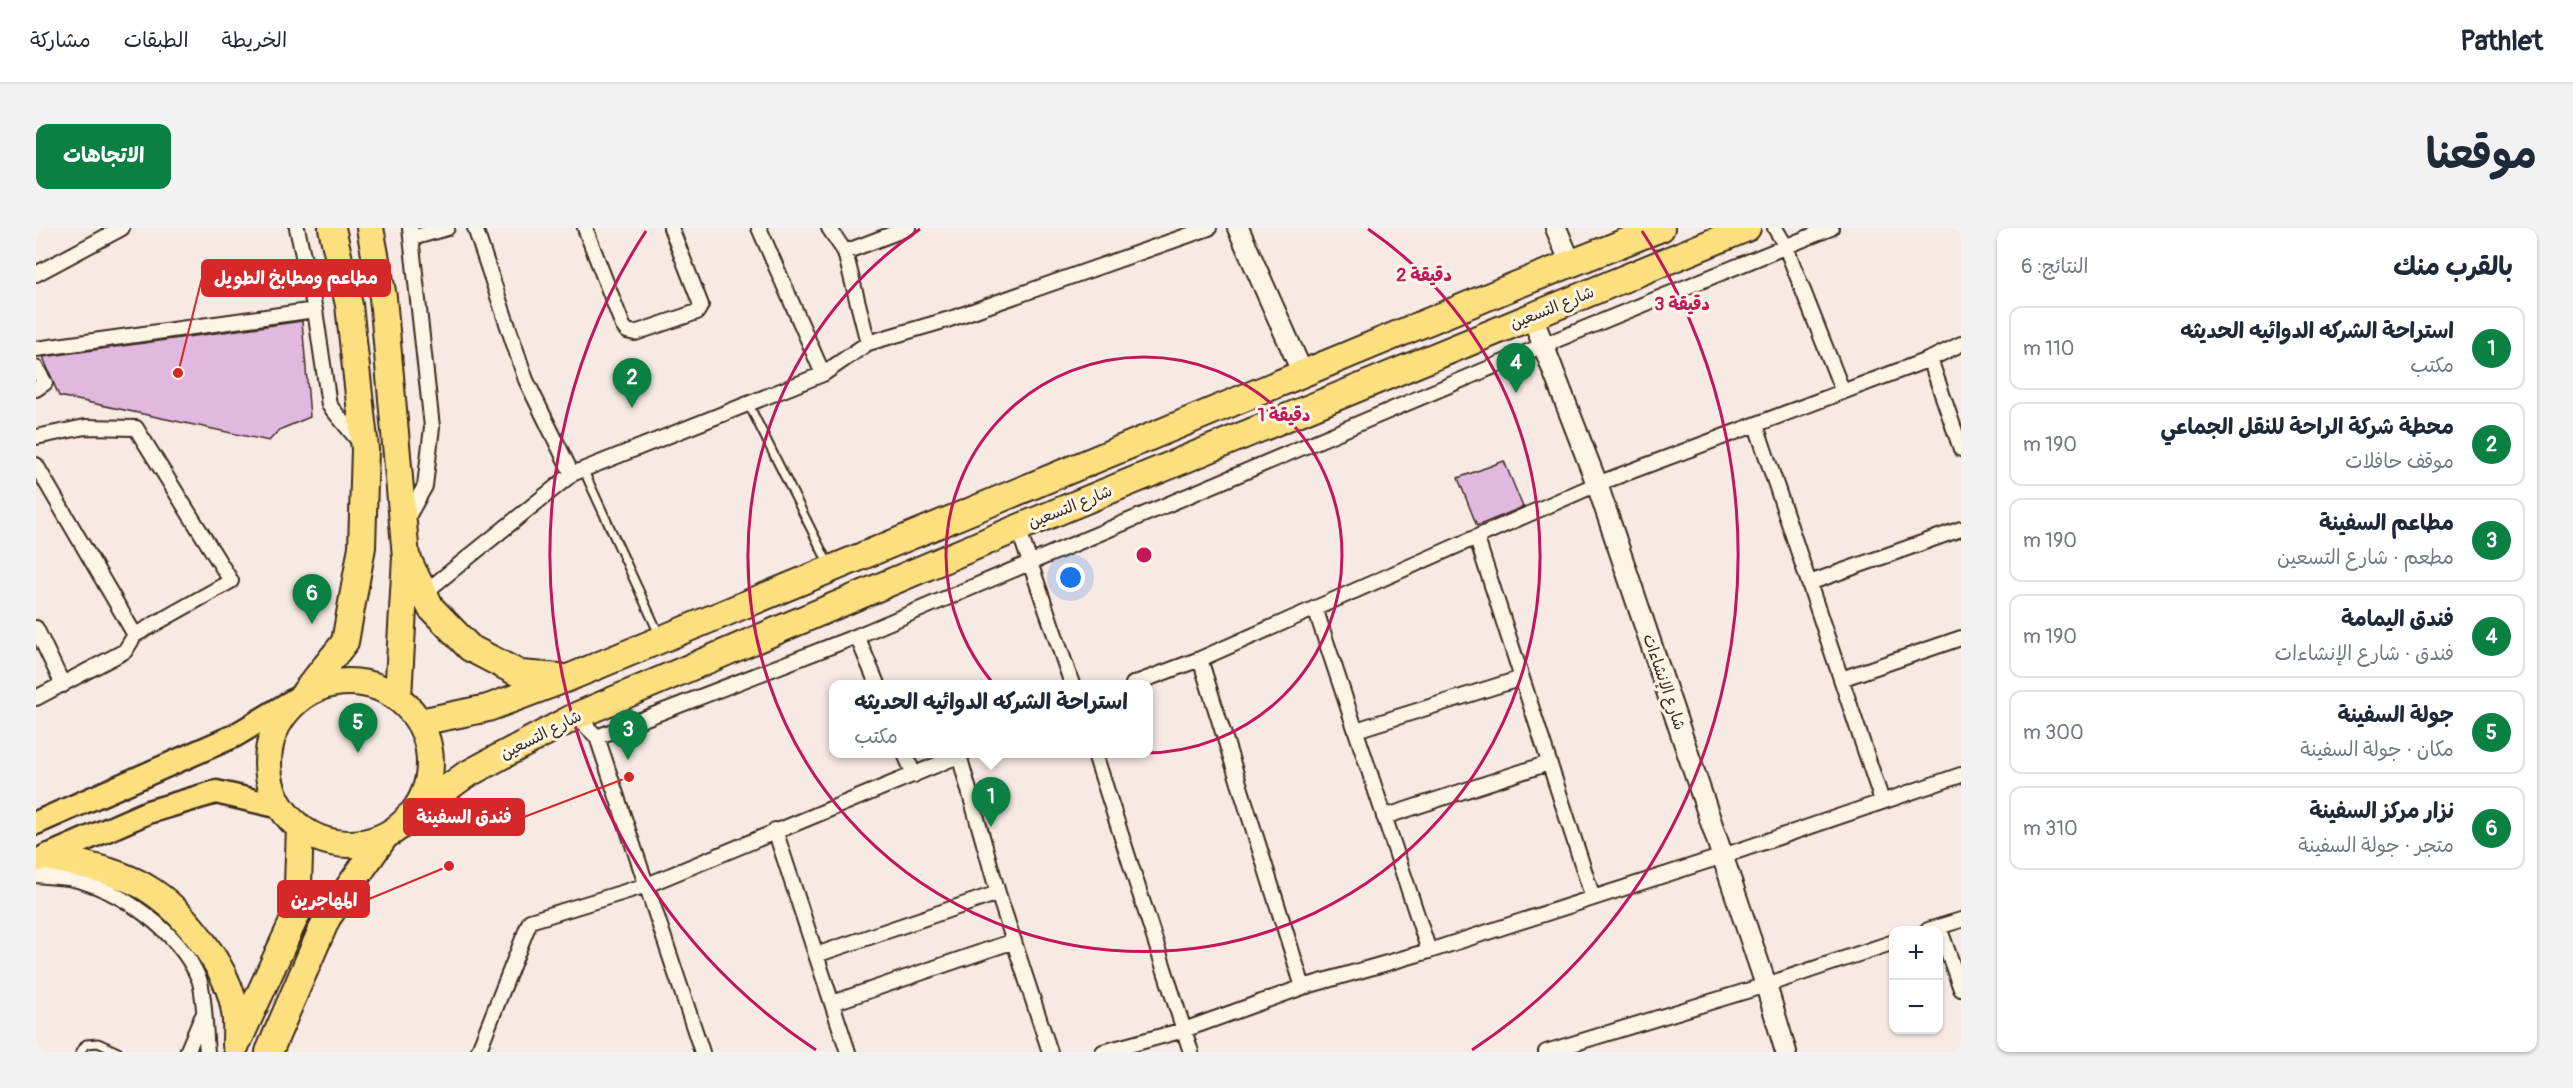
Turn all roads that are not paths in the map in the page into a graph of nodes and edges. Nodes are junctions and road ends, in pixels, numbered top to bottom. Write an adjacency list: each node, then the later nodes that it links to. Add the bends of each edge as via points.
1 (122, 228): 23 (street)
2 (297, 228): 25 (street)
3 (332, 228): 40 (highway, via 349,305)
4 (370, 228): 45 (highway, via 383,297)
5 (447, 228): 19 (street)
6 (475, 228): 43 (street, via 526,380)
7 (585, 228): 8 (street, via 623,326 635,333 697,312 701,305)
8 (671, 228)
9 (759, 228): 33 (street)
10 (830, 228): 21 (street)
11 (908, 228): 21 (street)
12 (1209, 228): 27 (street, via 950,319)
13 (1238, 228): 34 (street)
14 (1556, 228): 22 (street)
15 (1661, 228): 22 (highway, شارع التسعين)
16 (1747, 228): 26 (highway, شارع التسعين)
17 (1774, 228): 20 (street)
18 (1831, 228): 20 (street)
19 (411, 233): 45 (street, via 432,427 425,486)
20 (1785, 245): 29 (street); 36 (street)
21 (845, 252): 27 (street)
22 (1571, 264): 24 (highway, شارع التسعين)
23 (36, 274)
24 (1514, 286): 26 (highway); 34 (highway, شارع التسعين)
25 (315, 310): 30 (street); 40 (street, via 329,405)
26 (1532, 316): 29 (street, شارع الإنشاءات); 46 (highway, شارع التسعين)
27 (868, 343): 33 (street)
28 (1961, 344): 31 (street)
29 (1544, 345): 44 (street, شارع الإنشاءات); 50 (street)
30 (36, 350)
31 (1930, 359): 36 (street); 41 (street)
32 (36, 368): 35 (street, via 45,383)
33 (823, 374): 37 (street)
34 (1303, 375): 51 (highway, شارع التسعين)
35 (36, 389)
36 (1843, 392): 38 (street)
37 (748, 403): 43 (street); 51 (lane)
38 (1756, 424): 44 (street); 52 (street)
39 (36, 437): 56 (street, via 85,427 136,428 231,580)
40 (365, 449): 68 (highway, via 362,547 345,642)
41 (1961, 449)
42 (36, 465): 56 (street)
43 (578, 472): 53 (street); 59 (lane)
44 (1598, 484): 48 (street); 90 (street, شارع الإنشاءات)
45 (404, 525): 49 (highway)
46 (1018, 528): 50 (street); 71 (highway, شارع التسعين)
47 (1961, 529): 52 (street)
48 (1477, 539): 54 (street); 62 (street)
49 (406, 557): 53 (highway); 69 (highway)
50 (1031, 563): 57 (street); 65 (street)
51 (831, 569): 59 (highway, شارع التسعين)
52 (1809, 583): 63 (street)
53 (424, 593): 61 (highway, via 431,608 470,648 520,674)
54 (1315, 608): 60 (street); 73 (street)
55 (36, 628): 67 (street)
56 (135, 635): 67 (street, via 125,651)
57 (857, 636): 64 (street); 74 (street)
58 (1961, 638): 63 (street)
59 (662, 639): 61 (highway, شارع التسعين)
60 (1200, 659): 66 (street); 103 (street)
61 (568, 678): 72 (highway, شارع التسعين, via 488,708)
62 (1522, 678): 73 (street); 79 (street)
63 (1841, 679): 82 (street)
64 (875, 680)
65 (1071, 680)
66 (1144, 680)
67 (63, 685): 70 (street)
68 (302, 696): 69 (highway, via 332,683 367,683); 83 (highway, via 280,719 269,748 269,778); 86 (main road, via 234,736)
69 (398, 697): 72 (highway)
70 (36, 698)
71 (576, 716): 74 (street); 84 (highway, شارع التسعين, via 464,776)
72 (420, 722): 84 (highway, via 429,746 431,772 424,797)
73 (1356, 730): 85 (street)
74 (597, 737): 92 (street)
75 (907, 758): 80 (street)
76 (952, 758): 80 (street)
77 (962, 758): 93 (street)
78 (1097, 758): 107 (street)
79 (1549, 763): 85 (street); 94 (street)
80 (914, 775): 88 (street)
81 (1961, 775): 82 (street)
82 (1882, 801): 90 (street)
83 (281, 807): 87 (highway); 91 (main road, via 216,792 148,812)
84 (408, 817): 89 (highway)
85 (1384, 817): 100 (street)
86 (36, 823)
87 (300, 827): 89 (highway, via 324,840 351,844); 108 (highway, via 297,913)
88 (775, 830): 92 (street); 101 (street)
89 (383, 839): 113 (highway, via 327,918)
90 (1723, 856): 94 (street); 102 (street, شارع الإنشاءات)
91 (40, 864): 106 (street, via 140,910 178,942 200,980); 108 (highway, via 87,866 122,877 153,891 176,912 204,944 224,976 235,1011)
92 (647, 885): 114 (street, via 530,921); 115 (street)
93 (998, 893): 97 (street); 101 (street)
94 (1593, 898): 100 (street)
95 (1961, 920): 96 (street)
96 (1943, 926)
97 (1014, 941): 105 (street); 117 (street)
98 (1889, 943): 102 (street)
99 (1943, 949): 104 (street)
100 (1429, 951): 103 (street)
101 (816, 955): 105 (street)
102 (1766, 985): 120 (street); 121 (street, شارع الإنشاءات)
103 (1303, 987): 107 (street)
104 (1961, 989)
105 (832, 1004): 116 (street)
106 (203, 1015): 111 (street); 112 (street)
107 (1184, 1030): 118 (street); 119 (street)
108 (234, 1048)
109 (80, 1052): 110 (lane, via 86,1044 98,1043)
110 (118, 1052)
111 (188, 1052)
112 (207, 1052)
113 (269, 1052)
114 (478, 1052)
115 (702, 1052)
116 (848, 1052)
117 (1050, 1052)
118 (1103, 1052)
119 (1191, 1052)
120 (1546, 1052)
121 (1786, 1052)

